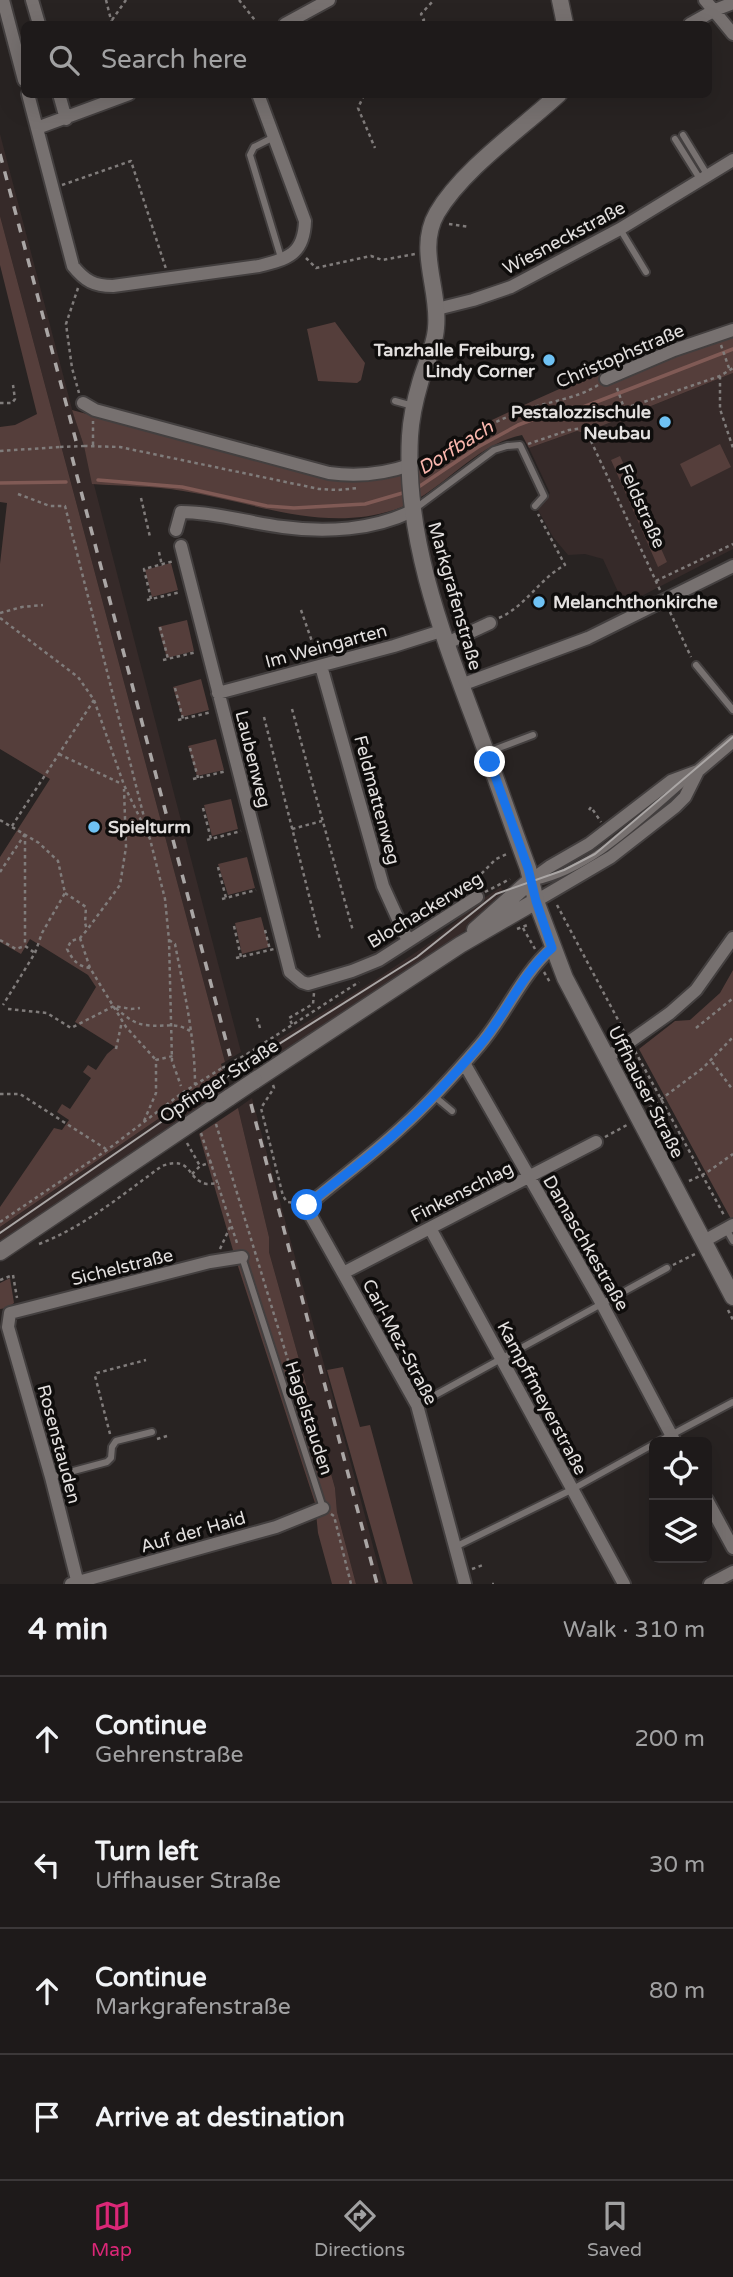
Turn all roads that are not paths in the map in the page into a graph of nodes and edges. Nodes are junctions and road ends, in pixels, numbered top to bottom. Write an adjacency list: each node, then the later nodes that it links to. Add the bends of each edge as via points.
1 (3, 0): 12 (street)
2 (32, 0): 7 (street)
3 (329, 0): 8 (street)
4 (560, 0): 9 (street)
5 (733, 3): 6 (street)
6 (710, 5): 10 (street); 11 (street)
7 (38, 21)
8 (290, 21)
9 (564, 21)
10 (693, 21)
11 (733, 34)
12 (21, 69)
13 (29, 98): 19 (street)
14 (60, 98): 18 (street)
15 (120, 98): 18 (street)
16 (259, 98): 21 (street)
17 (555, 98): 28 (street, Markgrafenstraße, via 463,181 438,212 428,239)
18 (66, 119): 19 (street)
19 (37, 128): 26 (street, via 73,266 96,286)
20 (683, 135): 24 (lane)
21 (274, 137): 26 (street, via 305,221 305,234 297,249); 26 (lane, via 254,147 250,155)
22 (675, 139): 24 (lane)
23 (733, 160): 24 (street, Wiesneckstraße)
24 (704, 179): 25 (street, Wiesneckstraße)
25 (621, 229): 27 (lane); 28 (street, Wiesneckstraße, via 511,287)
26 (282, 261)
27 (646, 272)
28 (437, 309): 33 (street, Markgrafenstraße)
29 (733, 330): 30 (street, Christophstraße, via 674,350)
30 (611, 383)
31 (395, 401): 33 (lane)
32 (83, 403): 34 (street, via 330,473 382,474)
33 (415, 406): 34 (street, Markgrafenstraße)
34 (411, 486): 35 (lane, via 507,446 520,445 544,496); 36 (street, via 398,518 363,527 284,527 206,512 181,512); 40 (street, Markgrafenstraße)
35 (535, 506)
36 (176, 530)
37 (182, 552): 44 (street, Laubenweg)
38 (733, 566): 43 (street, via 588,638)
39 (490, 623): 40 (street, Im Weingarten)
40 (443, 637): 42 (street, Im Weingarten); 43 (street, Markgrafenstraße)
41 (696, 665): 45 (lane)
42 (321, 666): 44 (street, Im Weingarten); 54 (street, Feldmattenweg, via 383,886)
43 (461, 685): 48 (street, Markgrafenstraße)
44 (218, 693): 57 (street, Laubenweg, via 287,962)
45 (733, 710)
46 (533, 735): 48 (lane)
47 (733, 741): 49 (street)
48 (486, 752): 50 (street, Markgrafenstraße)
49 (698, 771): 50 (street, via 671,781 575,854); 50 (lane, via 596,855 552,878); 52 (street, via 675,807 611,857)
50 (530, 877): 52 (street, Markgrafenstraße); 55 (street, Opfinger Straße)
51 (480, 896): 54 (street, Blochackerweg)
52 (536, 901): 55 (street, Opfinger Straße); 56 (street, Uffhauser Straße)
53 (733, 938): 58 (street, via 696,990)
54 (408, 941): 57 (street, Blochackerweg, via 352,971 308,984)
55 (460, 944): 67 (street, Opfinger Straße, bridge)
56 (547, 953): 58 (street, Uffhauser Straße); 59 (street)
57 (297, 978)
58 (608, 1058): 66 (street, Uffhauser Straße, via 643,1114)
59 (464, 1063): 60 (street); 63 (street, Damaschkestraße)
60 (434, 1096): 61 (lane); 70 (street, Carl-Mez-Straße, via 307,1205)
61 (453, 1111)
62 (596, 1142): 63 (street, Finkenschlag)
63 (528, 1178): 64 (street, Finkenschlag); 72 (street, Damaschkestraße)
64 (430, 1228): 70 (street, Finkenschlag); 74 (street, Kampffmeyerstraße)
65 (731, 1230): 66 (street)
66 (704, 1241): 71 (street, Uffhauser Straße)
67 (6, 1247)
68 (242, 1257): 73 (street, Sichelstraße); 83 (lane, Hagelstauden)
69 (667, 1268): 72 (lane)
70 (343, 1273): 76 (street, Carl-Mez-Straße)
71 (733, 1297)
72 (602, 1304): 74 (lane); 78 (street, Damaschkestraße)
73 (10, 1313): 81 (street, Rosenstauden, via 8,1327)
74 (501, 1358): 76 (lane); 82 (street, Kampffmeyerstraße)
75 (733, 1402): 79 (lane)
76 (417, 1405): 85 (street, Carl-Mez-Straße)
77 (152, 1432): 81 (lane, via 116,1441 107,1462)
78 (672, 1437)
79 (676, 1437)
80 (649, 1447): 82 (lane)
81 (51, 1477): 88 (street, Rosenstauden)
82 (571, 1490): 85 (lane); 90 (street, Kampffmeyerstraße)
83 (329, 1509): 88 (street, Auf der Haid)
84 (712, 1509): 86 (street)
85 (455, 1547): 89 (street, Carl-Mez-Straße)
86 (733, 1548)
87 (733, 1572): 91 (street)
88 (75, 1583)
89 (465, 1584)
90 (624, 1584)
91 (710, 1584)

